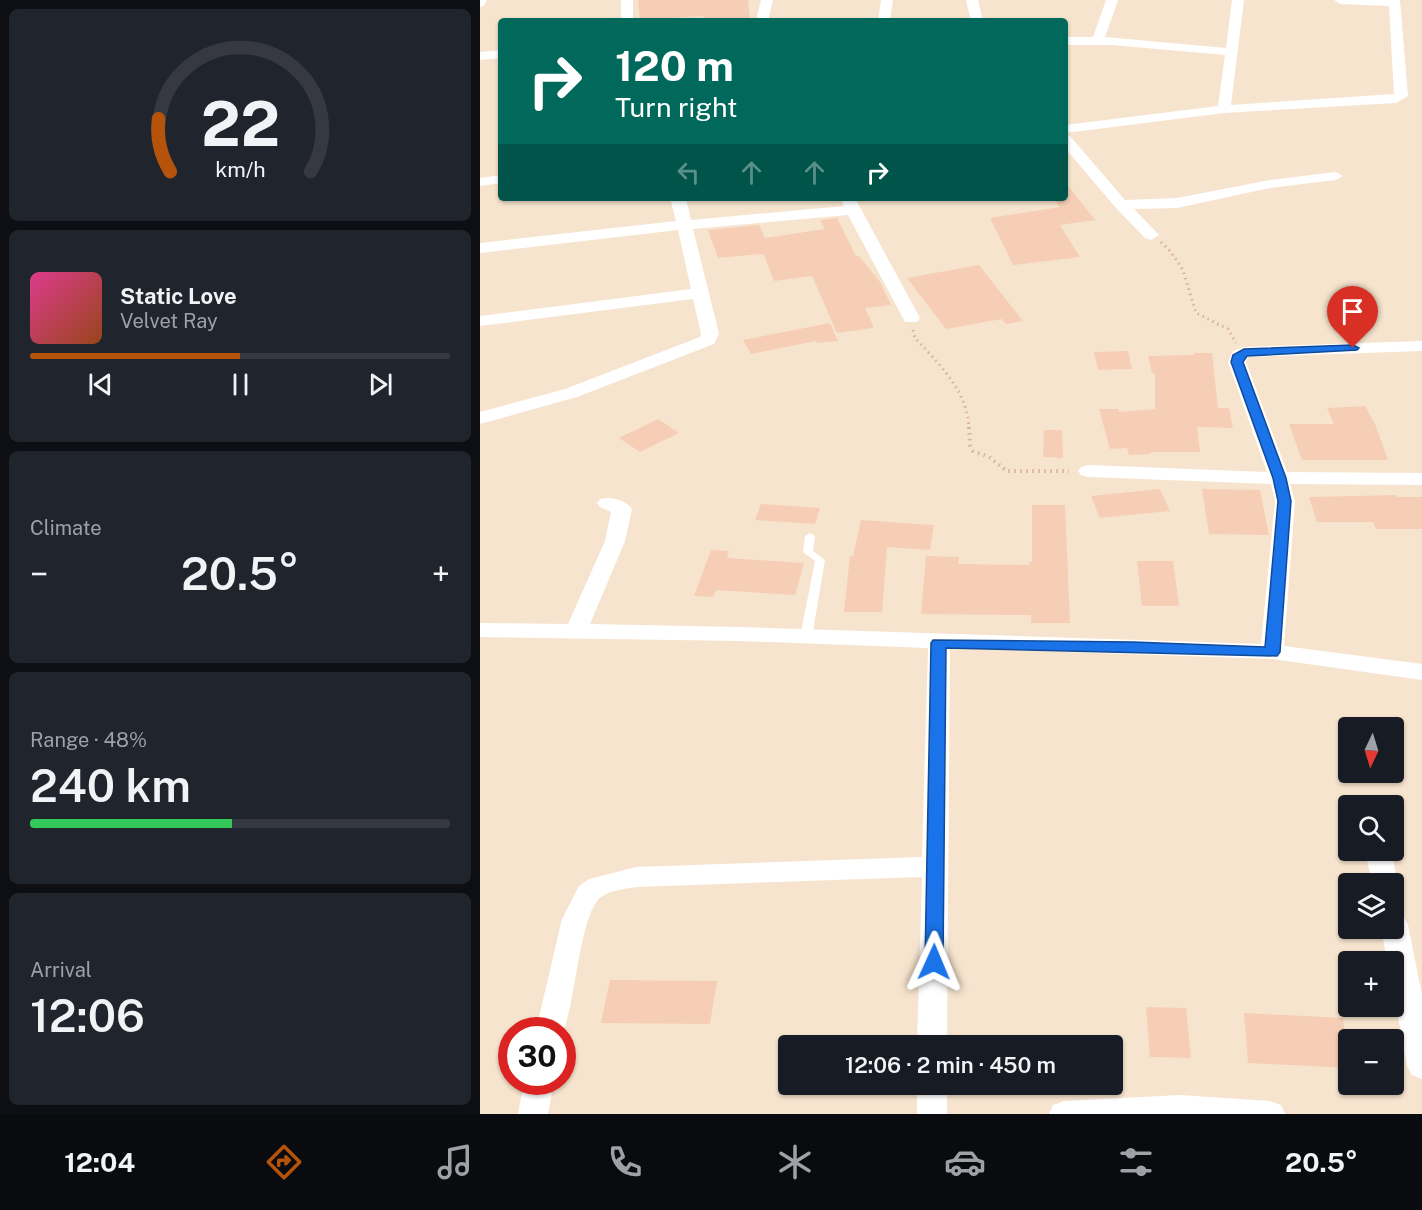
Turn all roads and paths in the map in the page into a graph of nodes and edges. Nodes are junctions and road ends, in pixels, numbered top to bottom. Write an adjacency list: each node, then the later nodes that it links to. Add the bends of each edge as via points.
1 (627, 0): 9 (street)
2 (767, 0): 10 (street)
3 (887, 0): 11 (street)
4 (972, 0): 12 (street)
5 (1112, 0): 13 (street)
6 (1238, 0): 15 (street)
7 (1340, 0): 8 (street)
8 (1394, 2): 18 (street, via 1401,96)
9 (627, 18)
10 (763, 18)
11 (884, 18)
12 (976, 18)
13 (1098, 40): 14 (street); 15 (street)
14 (1068, 41)
15 (1230, 52): 18 (street)
16 (498, 54): 17 (street)
17 (480, 56)
18 (1224, 109): 19 (street)
19 (1068, 129)
20 (1068, 143): 26 (street)
21 (1336, 176): 26 (street, via 1270,184 1177,203)
22 (498, 179): 23 (street)
23 (480, 182)
24 (679, 201): 27 (street)
25 (851, 204): 27 (street); 31 (street)
26 (1121, 205): 28 (street)
27 (684, 225): 29 (street); 30 (street)
28 (1151, 235): 34 (path, via 1175,255 1196,314 1228,329)
29 (480, 248)
30 (700, 293): 32 (street); 35 (street, via 708,340 571,393)
31 (911, 318): 36 (path, via 915,338 955,383 965,404 973,451 1007,471)
32 (480, 321)
33 (1422, 346): 34 (street)
34 (1239, 355): 37 (street, via 1237,362)
35 (480, 418)
36 (1088, 471): 37 (street)
37 (1279, 478): 38 (street); 45 (street, via 1285,501)
38 (1422, 479)
39 (607, 503): 42 (street, via 622,509 615,542)
40 (810, 536): 43 (lane, via 808,552 820,560)
41 (480, 630): 42 (street)
42 (576, 632): 43 (street)
43 (806, 637): 44 (street)
44 (939, 643): 45 (street); 47 (street)
45 (1272, 652): 46 (street)
46 (1422, 672)
47 (935, 867): 49 (street, via 636,877 607,882 589,893 576,916); 50 (street)
48 (1397, 939): 51 (street)
49 (553, 1017)
50 (932, 1035)
51 (1422, 1066)
52 (537, 1095): 54 (street)
53 (932, 1095): 55 (street)
54 (533, 1114)
55 (932, 1114)
56 (1064, 1114): 57 (street, via 1180,1108)
57 (1270, 1114)

